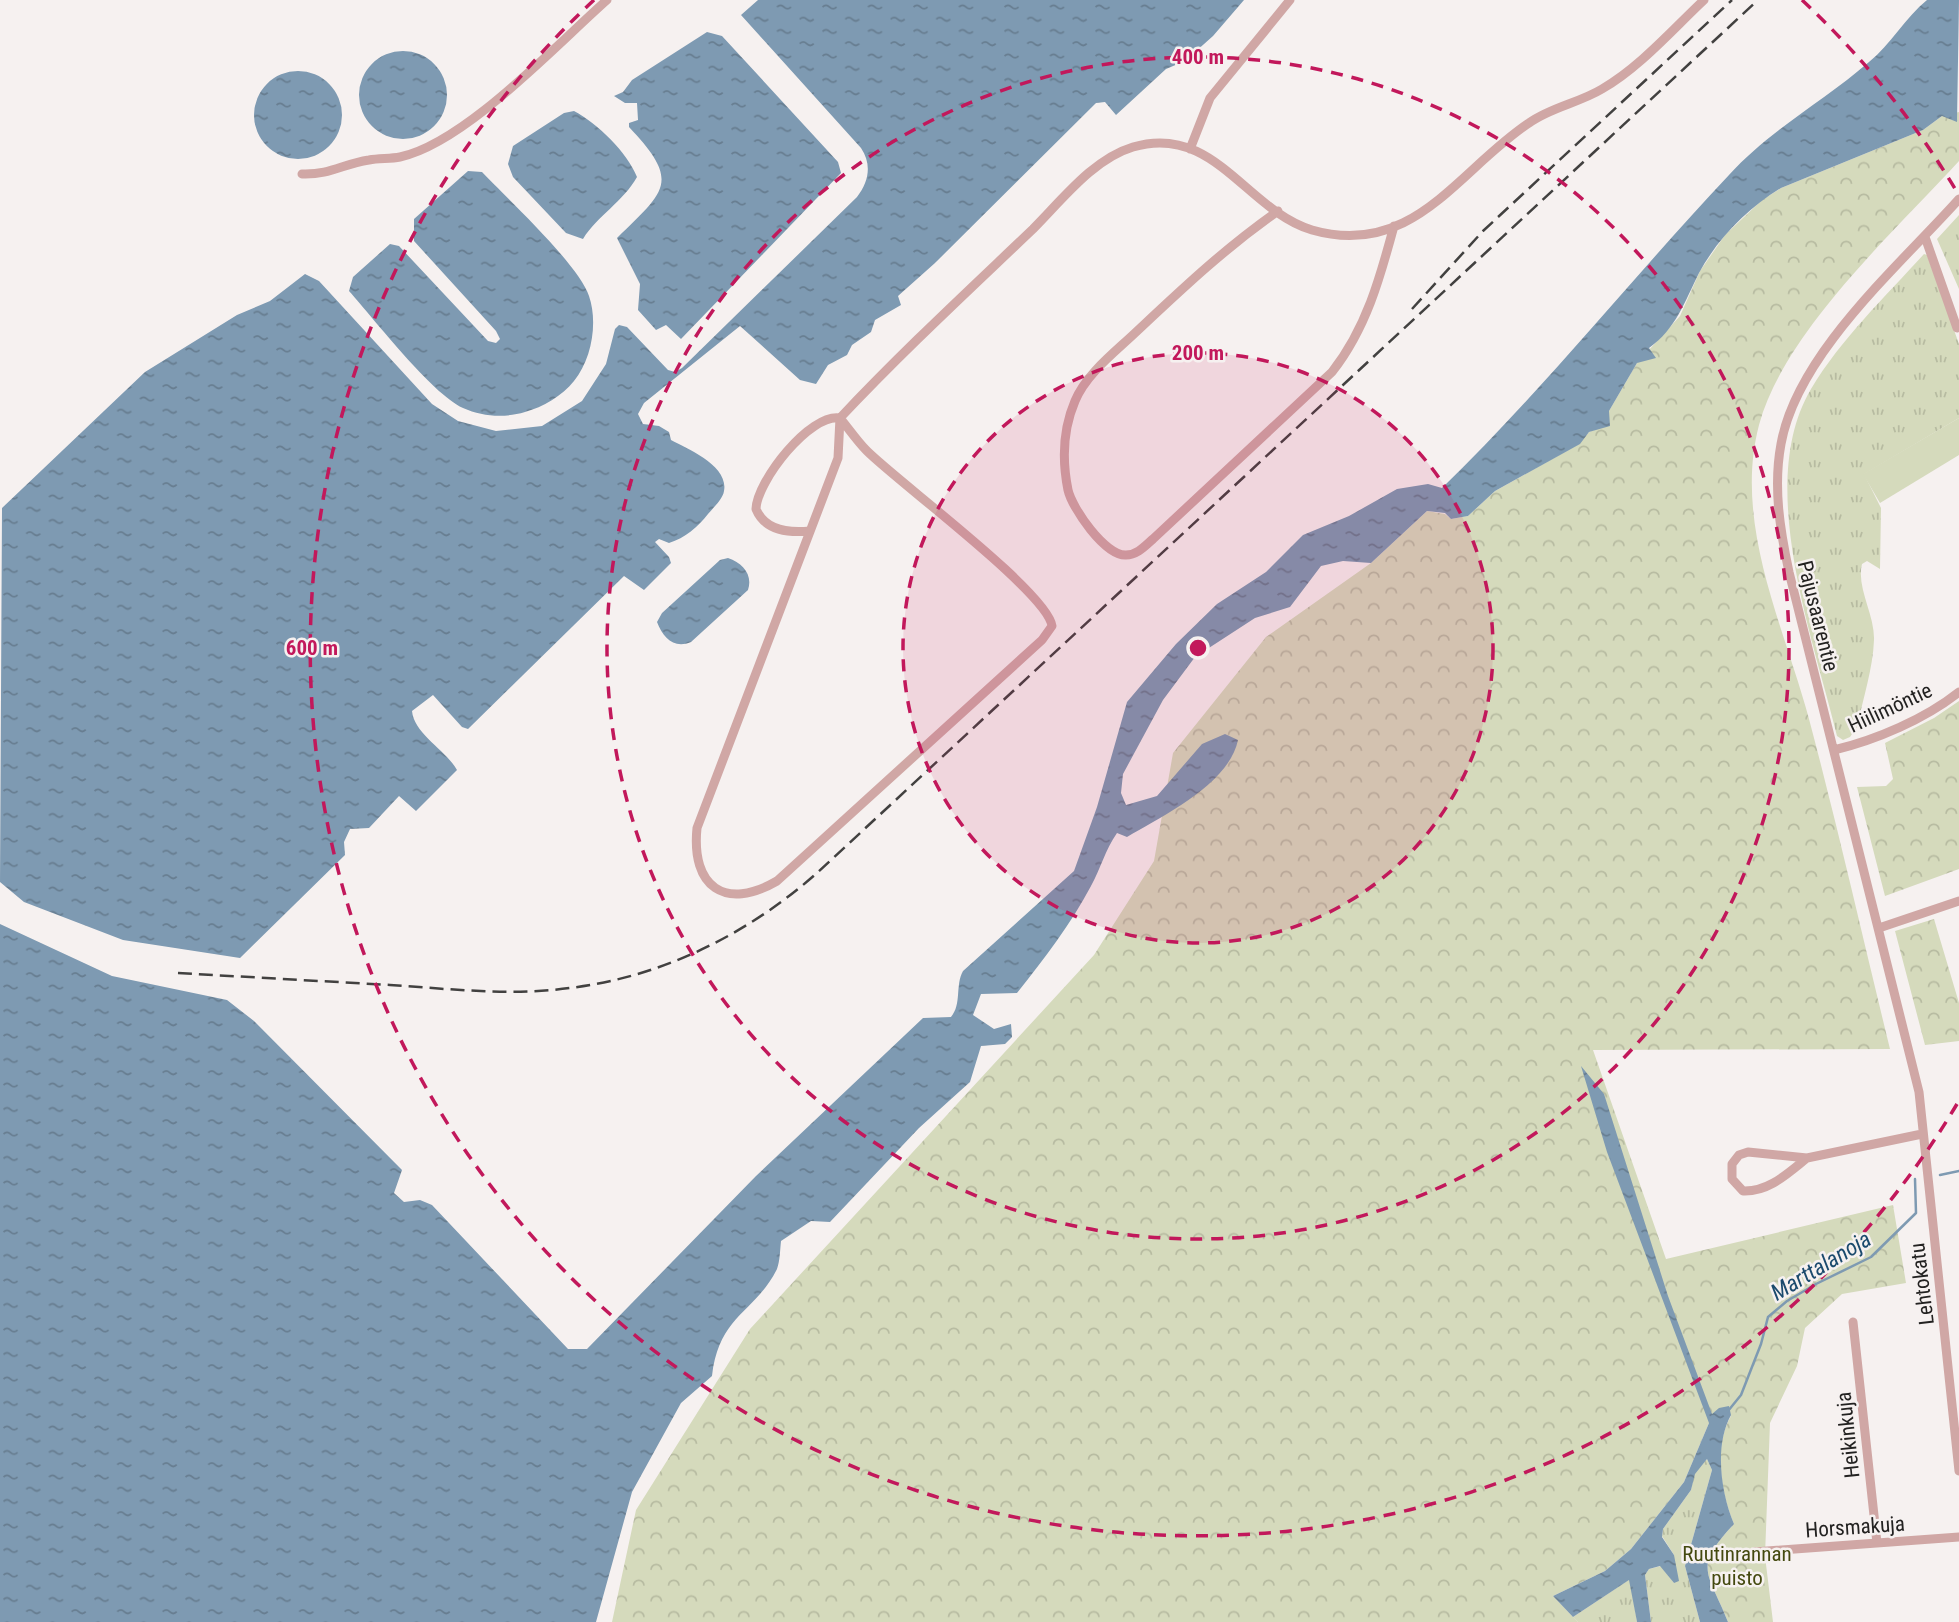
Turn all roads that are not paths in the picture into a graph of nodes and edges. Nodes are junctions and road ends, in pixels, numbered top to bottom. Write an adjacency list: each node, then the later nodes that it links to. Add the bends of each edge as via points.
1 (607, 0): 5 (street, via 440,142 401,157 367,160 326,174)
2 (1290, 0): 4 (street, via 1210,98)
3 (1704, 0): 8 (street, via 1625,73 1595,93 1526,124 1429,210)
4 (1190, 149): 7 (street, via 1215,159); 11 (street, via 1143,145 1098,167 911,342)
5 (302, 174)
6 (1959, 199): 9 (street, Pajusaarentie)
7 (1278, 211): 8 (street, via 1300,225 1336,234 1371,233); 8 (street, via 1227,247 1104,363 1076,398 1065,432 1068,492 1079,515 1114,552 1136,553 1153,540 1332,372 1348,351 1376,293)
8 (1394, 226)
9 (1925, 237): 10 (street); 14 (street, Pajusaarentie, via 1821,355 1800,388 1780,445 1780,527)
10 (1957, 328)
11 (840, 418): 12 (street, via 838,458); 12 (street, via 825,418 812,427 774,468 758,495 756,509 764,521 789,532); 12 (street, via 868,452 998,563 1044,610 1052,626 777,881 758,892 725,893 699,869 697,828)
12 (810, 531)
13 (1959, 692): 14 (street, Hiilimöntie, via 1925,714)
14 (1834, 750): 16 (street, Pajusaarentie)
15 (1959, 901): 16 (street)
16 (1879, 928): 17 (street, Pajusaarentie)
17 (1919, 1092): 18 (street, Lehtokatu)
18 (1922, 1134): 19 (street); 21 (street, Lehtokatu)
19 (1807, 1158): 19 (street, via 1748,1152 1732,1164 1732,1179 1743,1191 1762,1188 1790,1174)
20 (1853, 1322): 24 (street, Heikinkuja)
21 (1958, 1443): 22 (street, Lehtokatu)
22 (1959, 1471)
23 (1959, 1537): 24 (street, Horsmakuja)
24 (1877, 1543): 25 (street, Horsmakuja)
25 (1754, 1552)

